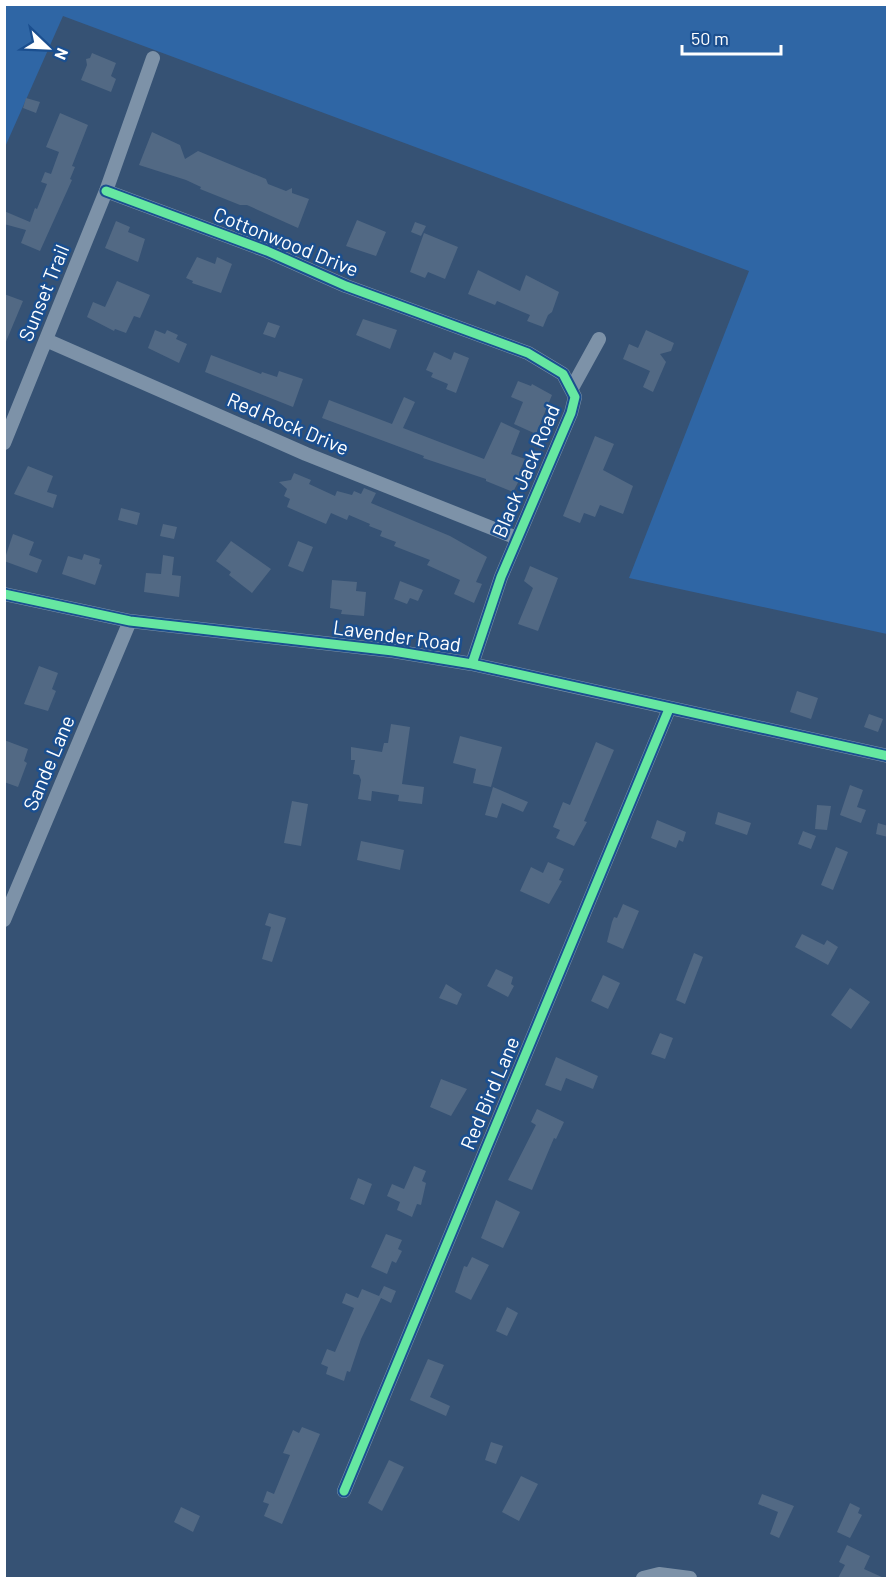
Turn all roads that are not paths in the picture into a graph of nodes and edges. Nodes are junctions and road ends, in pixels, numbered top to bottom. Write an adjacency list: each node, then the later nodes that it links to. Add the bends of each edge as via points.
1 (153, 58): 2 (street, Sunset Trail)
2 (106, 191): 3 (street, Cottonwood Drive); 5 (street, Sunset Trail)
3 (453, 324): 6 (street, Black Jack Road, via 543,359 563,374)
4 (599, 339): 6 (street)
5 (46, 340): 7 (street, Sunset Trail); 8 (street, Red Rock Drive, via 306,454)
6 (572, 388): 8 (street, Black Jack Road, via 575,397 571,413)
7 (4, 443)
8 (517, 538): 11 (street, Black Jack Road)
9 (4, 594): 10 (street, Lavender Road)
10 (130, 621): 11 (street, Lavender Road, via 393,651); 14 (street, Sande Lane)
11 (472, 664): 12 (street, Lavender Road)
12 (669, 709): 13 (street, Lavender Road); 15 (street, Red Bird Lane)
13 (888, 756)
14 (4, 920)
15 (344, 1491)
16 (643, 1578): 17 (street, via 659,1574)
17 (690, 1578)

